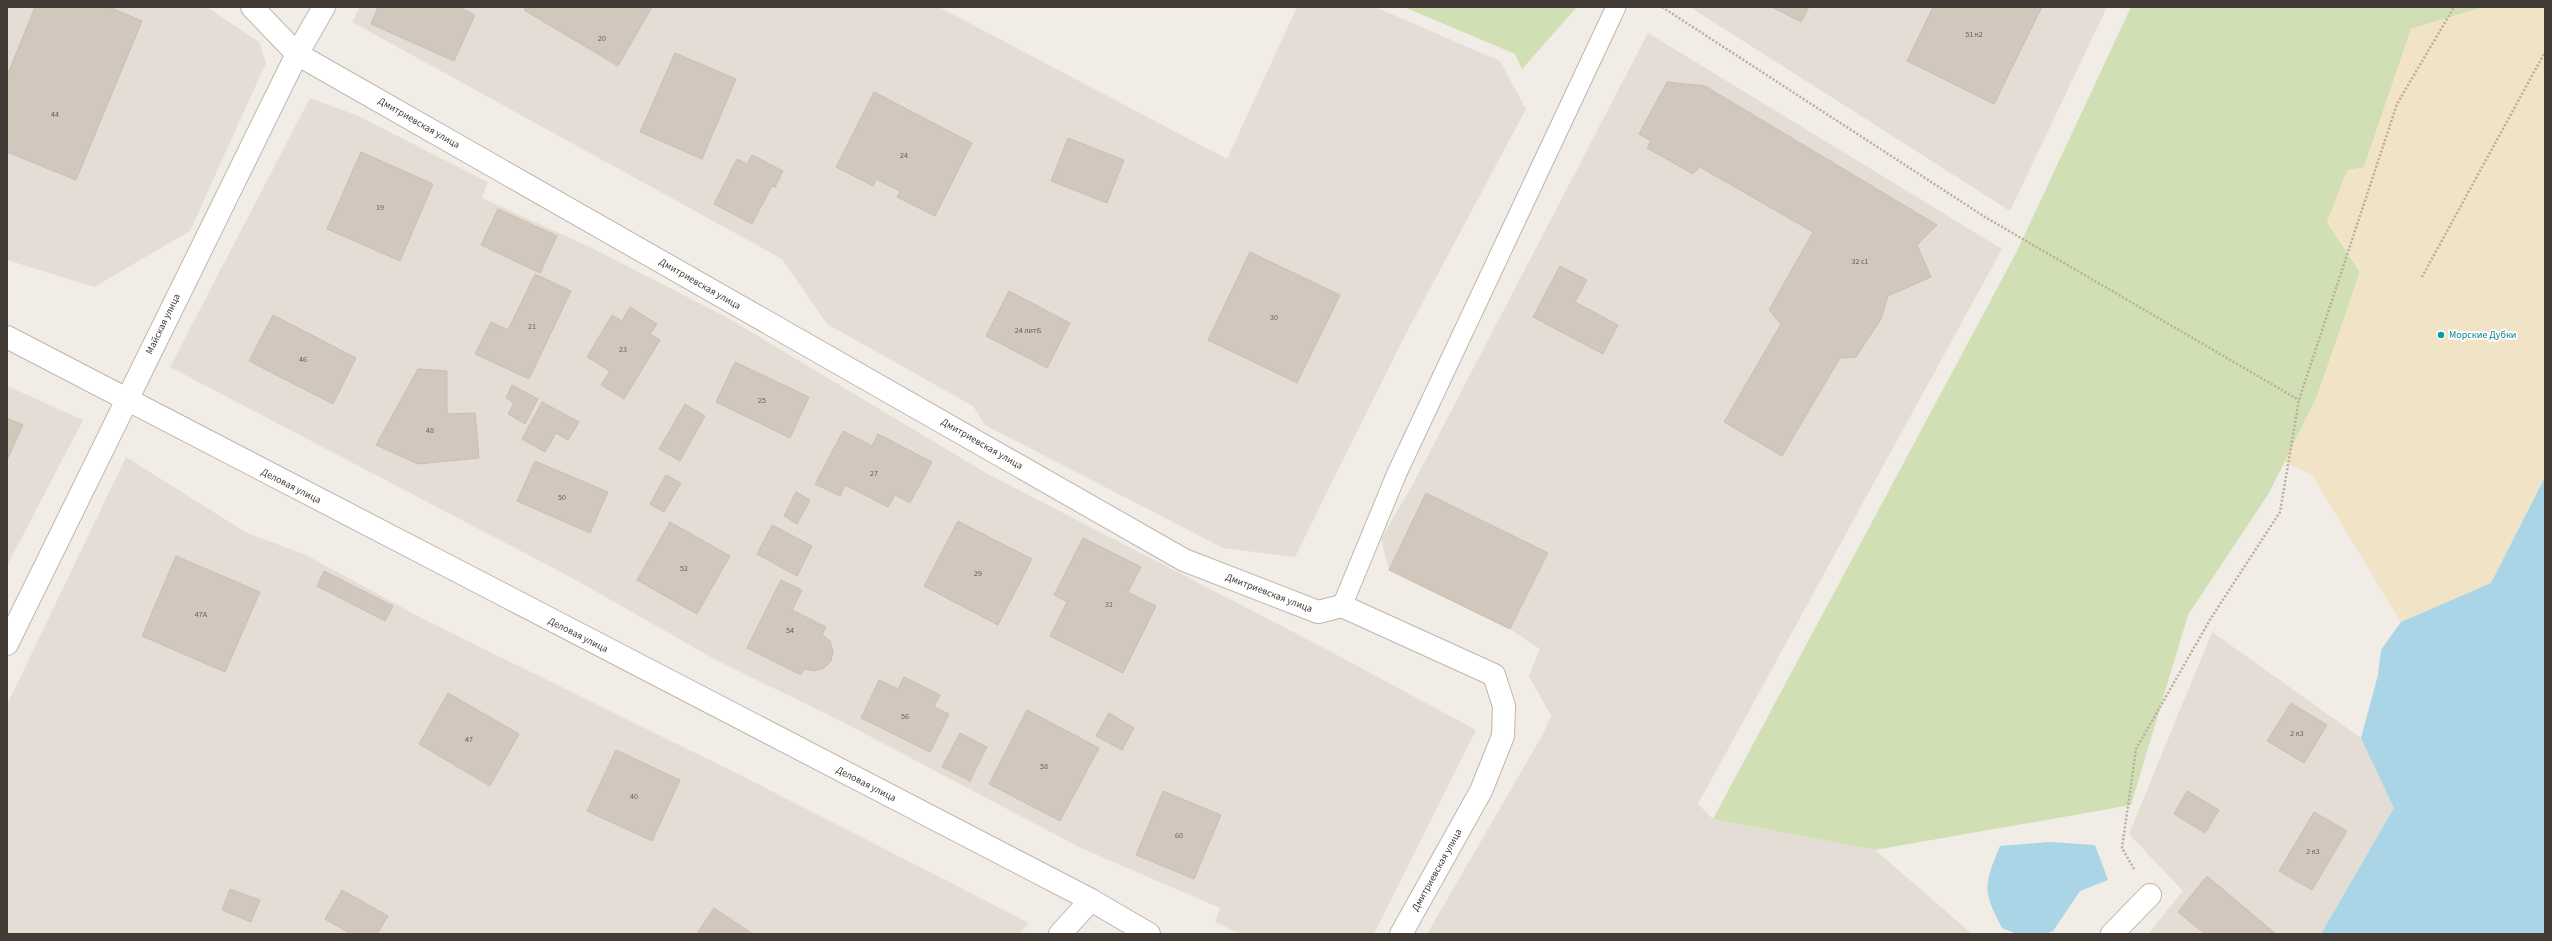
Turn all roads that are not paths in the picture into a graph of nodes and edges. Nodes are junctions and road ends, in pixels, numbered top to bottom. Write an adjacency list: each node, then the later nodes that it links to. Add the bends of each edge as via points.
1 (252, 7): 4 (street, Дмитриевская улица)
2 (324, 7): 4 (street, Майская улица)
3 (1616, 7): 7 (lane, via 1397,473)
4 (297, 54): 6 (street, Майская улица); 7 (street, Дмитриевская улица, via 1184,560 1318,612)
5 (7, 337): 6 (street, Деловая улица)
6 (126, 400): 8 (street, Майская улица); 10 (street, Деловая улица)
7 (1342, 606): 13 (street, Дмитриевская улица, via 1494,675 1504,706 1503,736 1481,791)
8 (7, 644)
9 (2150, 895): 14 (street)
10 (1091, 900): 11 (street); 12 (street, Деловая улица)
11 (1060, 934)
12 (1149, 934)
13 (1402, 934)
14 (2112, 934)

